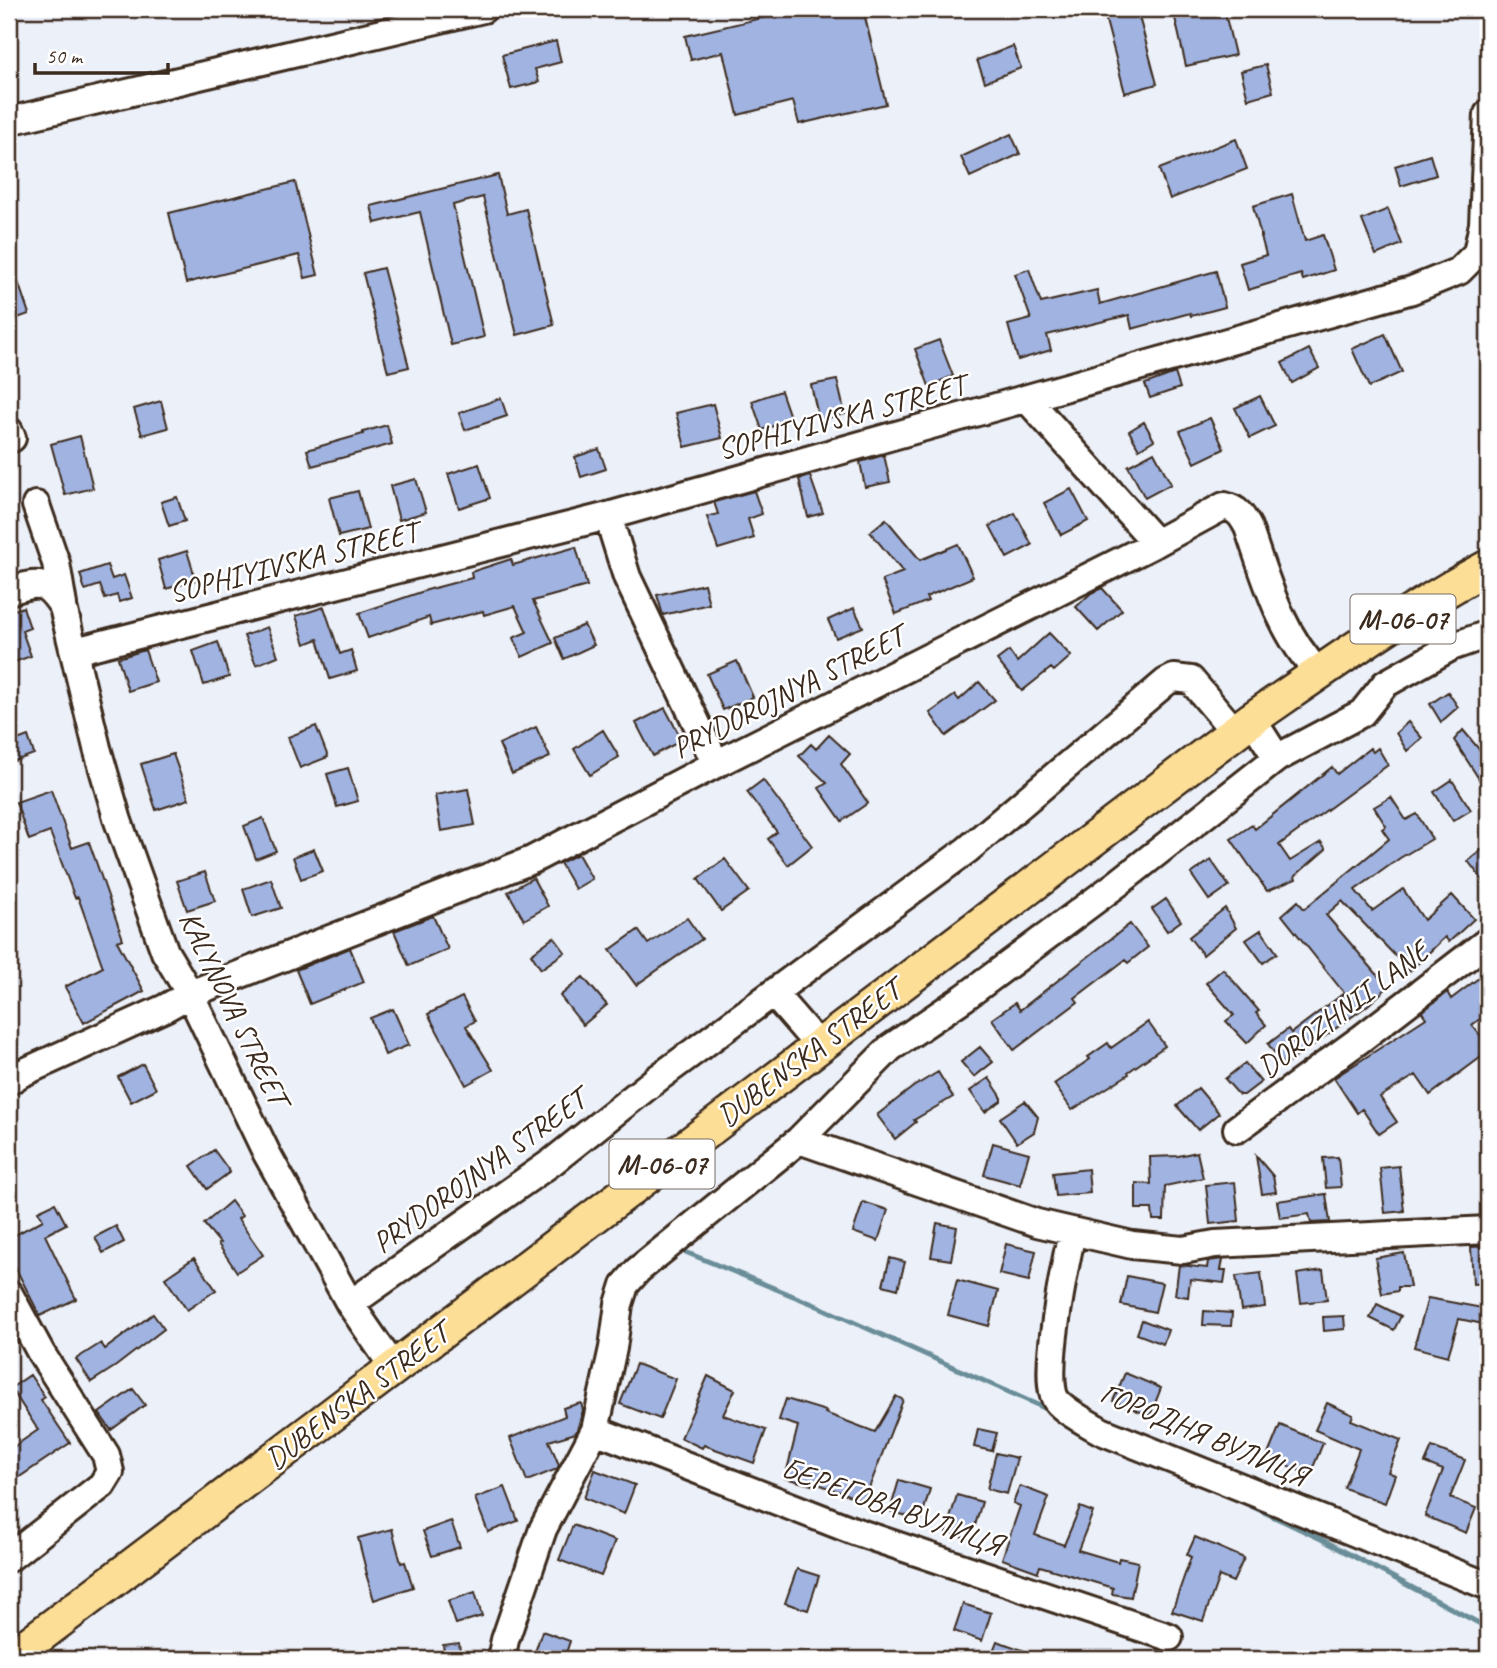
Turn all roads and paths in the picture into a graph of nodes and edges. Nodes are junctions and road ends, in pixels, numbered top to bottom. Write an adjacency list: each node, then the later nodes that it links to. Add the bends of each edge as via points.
1 (483, 9): 3 (street)
2 (1488, 114): 4 (street, SOPHIYIVSKA STREET, via 1483,224 1476,253 1459,271 1412,290)
3 (9, 121)
4 (1028, 400): 6 (street, SOPHIYIVSKA STREET); 7 (street)
5 (36, 505): 10 (street, KALYNOVA STREET, via 56,563)
6 (608, 516): 12 (street, SOPHIYIVSKA STREET); 16 (street, via 626,577)
7 (1156, 543): 13 (street, PRYDOROJNYA STREET, via 1224,506 1235,509 1248,527 1290,634); 16 (street, PRYDOROJNYA STREET)
8 (1488, 567): 13 (main road, DUBENSKA STREET / М-06-07)
9 (9, 592): 10 (street, via 35,583 52,589)
10 (63, 607): 12 (street, KALYNOVA STREET)
11 (1488, 634): 15 (street, via 1451,648 1385,684 1362,713)
12 (75, 651): 19 (street, KALYNOVA STREET, via 118,821 165,951)
13 (1319, 673): 14 (main road, DUBENSKA STREET / М-06-07)
14 (1244, 726): 15 (street, PRYDOROJNYA STREET); 18 (street, PRYDOROJNYA STREET, via 1191,680 1174,678 967,850); 20 (main road, DUBENSKA STREET / М-06-07)
15 (1277, 758): 22 (street, via 965,998)
16 (716, 764): 19 (street, PRYDOROJNYA STREET, via 532,860)
17 (1488, 941): 24 (street, DOROZHNII LANE)
18 (773, 993): 21 (street); 29 (street, PRYDOROJNYA STREET, via 552,1162)
19 (190, 994): 23 (street, PRYDOROJNYA STREET); 29 (street, KALYNOVA STREET, via 267,1154)
20 (863, 1012): 21 (main road, DUBENSKA STREET / М-06-07); 22 (street)
21 (818, 1045): 30 (main road, DUBENSKA STREET / М-06-07)
22 (890, 1048): 25 (street)
23 (9, 1081)
24 (1237, 1129)
25 (799, 1140): 27 (street); 31 (street, via 625,1285)
26 (1488, 1230): 27 (street, via 1215,1244 1183,1250)
27 (1072, 1232): 33 (street, ГОРОДНЯ ВУЛИЦЯ, via 1051,1377 1056,1399 1101,1431)
28 (9, 1294): 32 (street, via 106,1455 110,1472 103,1485)
29 (349, 1304): 30 (street, KALYNOVA STREET)
30 (394, 1368): 35 (main road, DUBENSKA STREET / М-06-07)
31 (596, 1430): 34 (street, БЕРЕГОВА ВУЛИЦЯ, via 854,1531); 36 (street, via 543,1529)
32 (9, 1558)
33 (1488, 1586)
34 (1169, 1637)
35 (9, 1659)
36 (501, 1659)

